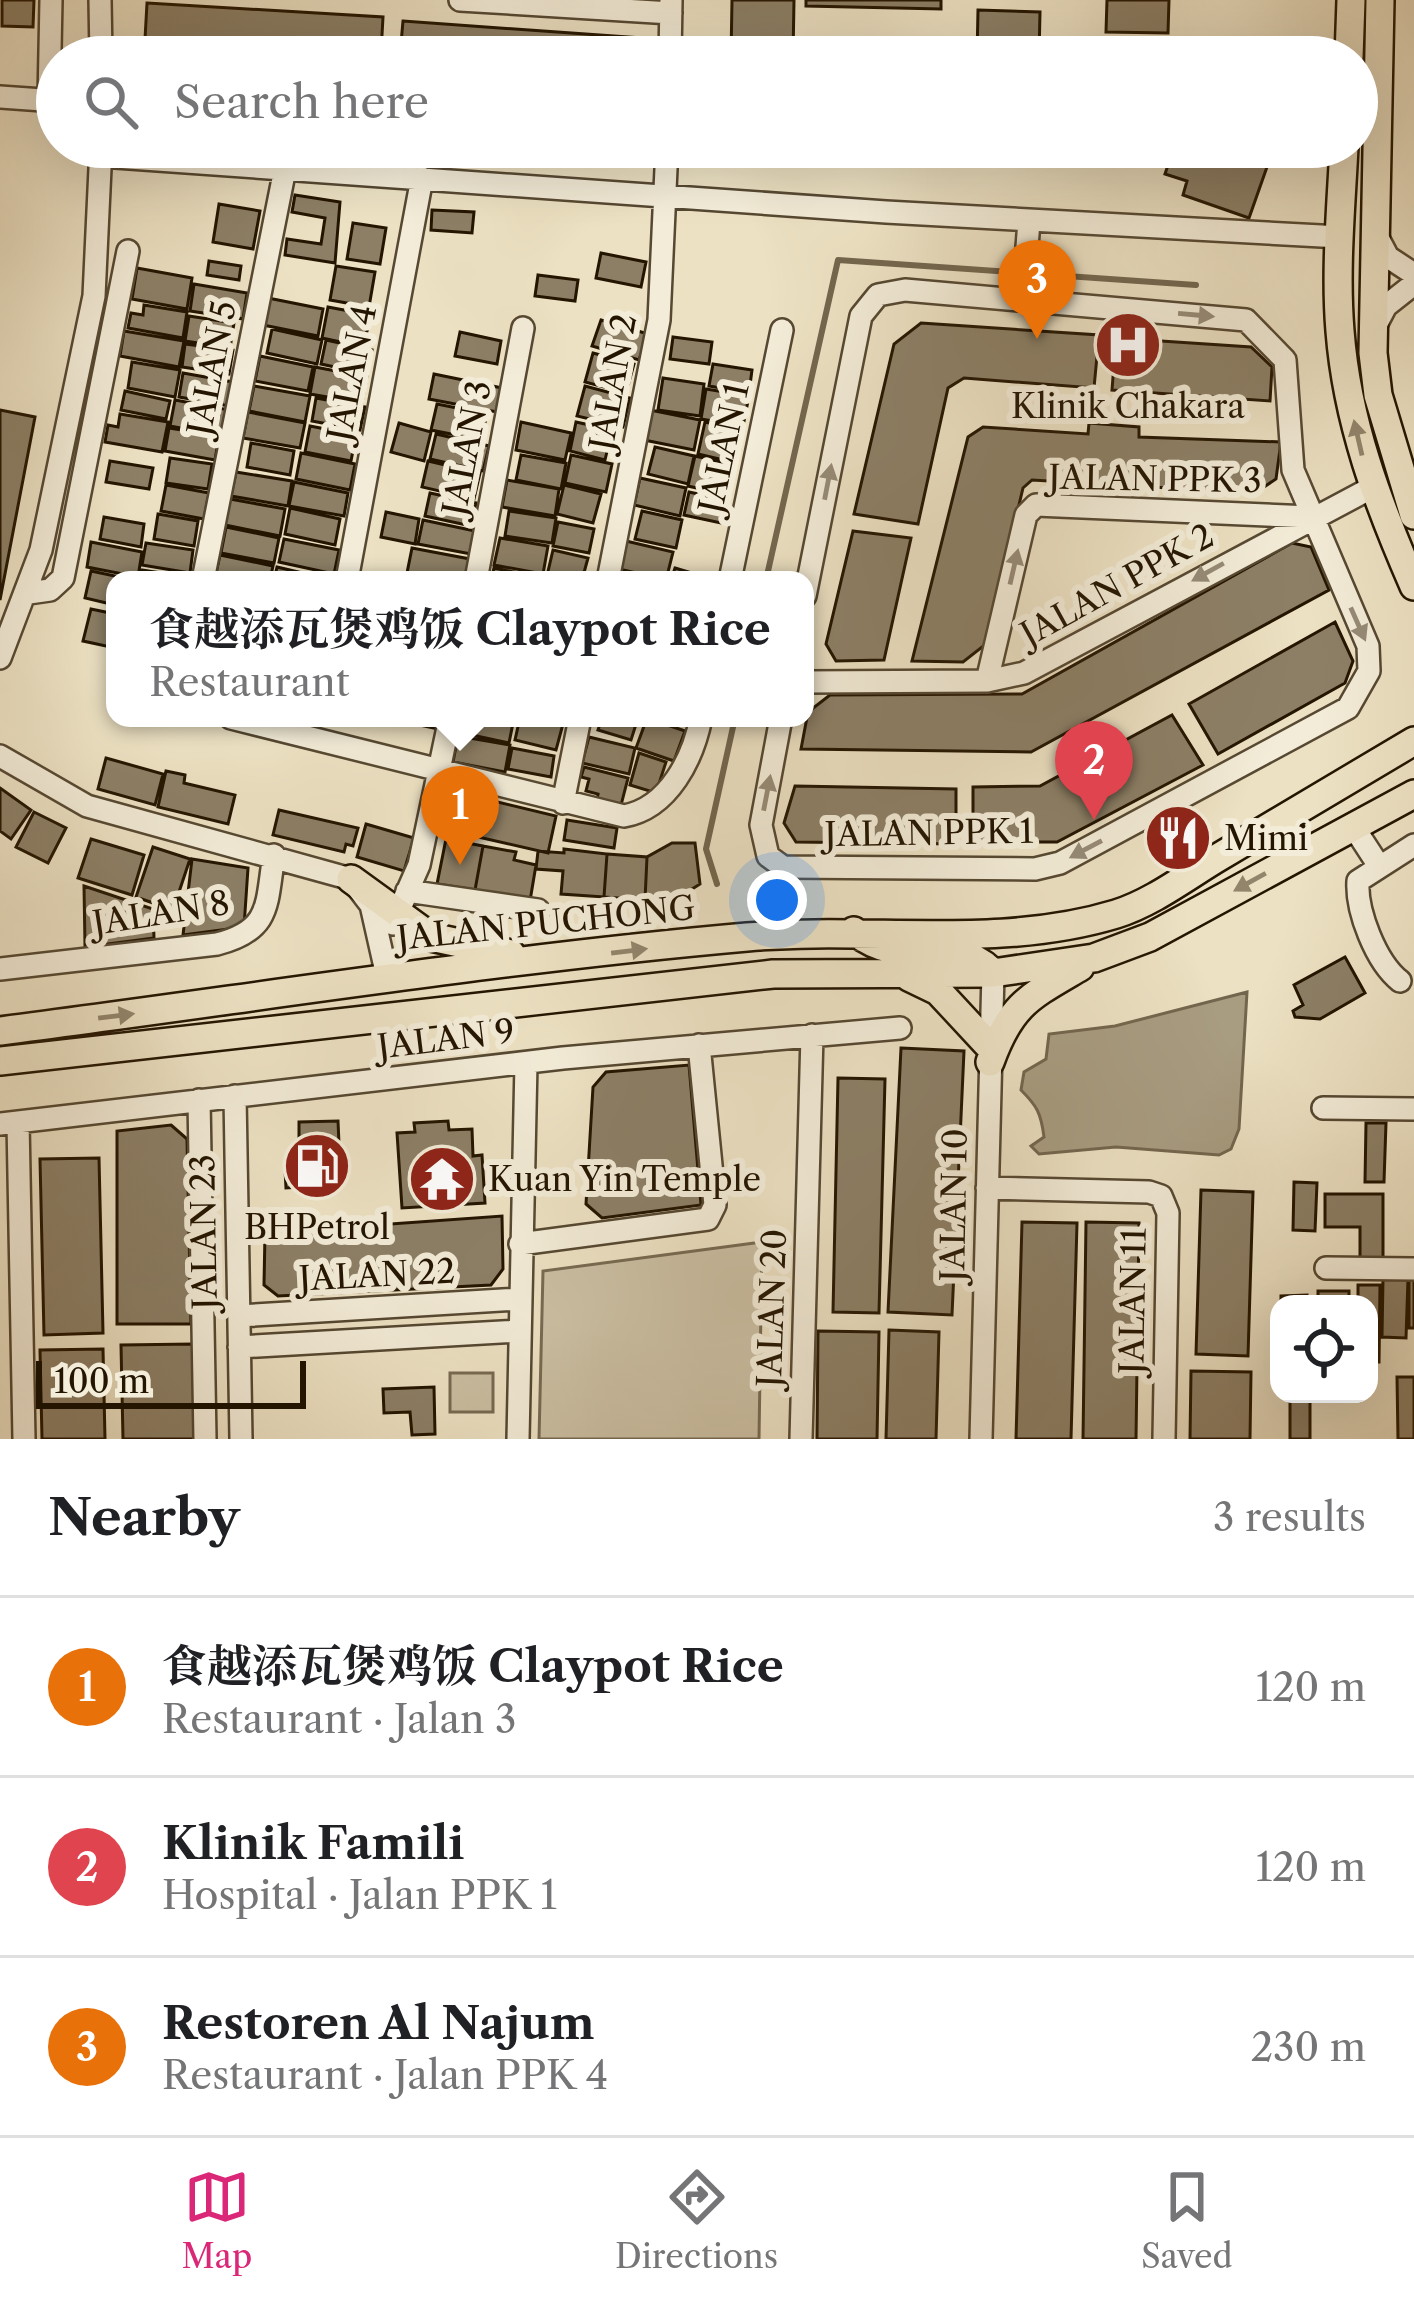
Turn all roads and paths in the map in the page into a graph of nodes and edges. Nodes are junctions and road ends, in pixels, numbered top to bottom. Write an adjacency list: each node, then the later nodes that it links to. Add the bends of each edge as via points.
1 (51, 0): 7 (street)
2 (100, 0): 8 (street)
3 (460, 0): 6 (street)
4 (1351, 0): 10 (main road)
5 (1380, 0): 11 (main road)
6 (671, 6): 9 (street)
7 (52, 36)
8 (100, 36)
9 (670, 36)
10 (1350, 36)
11 (1378, 54)
12 (0, 97): 13 (street)
13 (36, 100)
14 (100, 168): 43 (street, via 94,296)
15 (274, 168): 19 (street)
16 (667, 168): 21 (street, JALAN 2)
17 (1344, 168): 24 (main road)
18 (1374, 168): 22 (main road)
19 (285, 169): 20 (street); 36 (street, JALAN 5)
20 (422, 178): 21 (street); 37 (street, JALAN 4)
21 (666, 193): 23 (street); 39 (street, JALAN 2, via 659,320)
22 (1372, 216): 24 (street); 26 (main road); 27 (street, via 1388,257)
23 (1028, 229): 24 (street); 29 (street)
24 (1340, 237): 26 (street); 33 (main road, one-way to 24, via 1342,350)
25 (128, 251): 43 (street, via 63,578)
26 (1371, 266): 32 (main road)
27 (1414, 274)
28 (1414, 284): 32 (street, via 1386,306)
29 (1024, 292): 35 (street, one-way to 35, via 1246,320 1285,360 1293,470); 41 (street, one-way to 29, via 861,316 892,290)
30 (523, 328): 38 (street, JALAN 3)
31 (782, 330): 40 (street, JALAN 1)
32 (1372, 333): 34 (main road, via 1378,395)
33 (1373, 487): 35 (street, JALAN PPK 2); 42 (main road)
34 (1414, 515)
35 (1311, 517): 45 (street, JALAN PPK 2, one-way to 45, via 1024,673); 45 (street, JALAN PPK 3, one-way to 35, via 1026,515 1036,505); 53 (street, JALAN PPK 1, one-way to 53, via 1368,646 1369,671 1357,699 1060,862 1035,869 783,867 768,856 760,825)
36 (205, 571)
37 (349, 571)
38 (478, 571)
39 (610, 571)
40 (732, 571)
41 (810, 571)
42 (1414, 586)
43 (29, 593): 44 (street)
44 (0, 658)
45 (987, 681): 46 (street, JALAN PPK 2)
46 (814, 682)
47 (1414, 719): 57 (main road)
48 (264, 727): 54 (street)
49 (319, 727): 54 (street)
50 (448, 727): 58 (street)
51 (578, 727): 61 (street)
52 (699, 727): 61 (street, via 688,766 641,809 624,816)
53 (779, 727)
54 (316, 741): 58 (street)
55 (1414, 741): 57 (main road, JALAN PUCHONG)
56 (0, 756): 64 (street, via 87,806)
57 (1362, 771): 69 (main road, JALAN PUCHONG)
58 (440, 772): 61 (street); 67 (street, via 419,865)
59 (1414, 777): 62 (main road)
60 (1414, 794): 62 (main road)
61 (563, 803)
62 (1360, 822): 65 (street); 72 (main road, one-way to 72, via 1150,937)
63 (1414, 845): 65 (street)
64 (274, 855): 66 (street); 74 (street, JALAN 8, via 264,914 248,934)
65 (1378, 866): 77 (street, via 1358,881 1357,903)
66 (351, 879): 67 (main road); 73 (street, via 371,905)
67 (401, 902): 68 (street); 71 (main road, via 448,943); 73 (street)
68 (538, 910)
69 (1119, 913): 70 (main road, JALAN PUCHONG, via 1007,933); 76 (main road, via 1093,935 1020,955)
70 (854, 931): 71 (main road, JALAN PUCHONG, one-way to 70); 76 (main road, via 886,952 962,954)
71 (560, 958): 73 (main road, JALAN PUCHONG)
72 (1094, 958): 76 (main road); 84 (main road, via 1025,999)
73 (386, 967): 78 (main road, via 420,998); 79 (main road, via 378,994); 81 (main road, JALAN PUCHONG, one-way to 73)
74 (0, 969)
75 (873, 972): 76 (main road); 78 (main road, via 773,974); 84 (main road, via 938,991)
76 (993, 973): 84 (street, JALAN 10)
77 (1400, 981)
78 (482, 1006): 79 (main road)
79 (315, 1025): 85 (main road)
80 (900, 1028): 82 (street, JALAN 9)
81 (0, 1031)
82 (812, 1035): 83 (street, JALAN 9); 105 (street, JALAN 20)
83 (699, 1045): 86 (street, JALAN 9); 93 (street, via 715,1205 708,1220)
84 (990, 1055): 92 (street, JALAN 10)
85 (0, 1061)
86 (526, 1063): 87 (street, JALAN 9); 93 (street)
87 (235, 1096): 88 (street, JALAN 9); 98 (street, JALAN 23)
88 (199, 1100): 91 (street, JALAN 9); 102 (street, JALAN 23)
89 (1323, 1108): 90 (street)
90 (1414, 1109)
91 (9, 1123): 97 (street)
92 (987, 1188): 106 (street, JALAN 10); 107 (street, JALAN 11, via 1161,1196 1168,1213)
93 (520, 1244): 96 (street)
94 (1326, 1268): 95 (street)
95 (1414, 1269)
96 (519, 1299): 98 (street, JALAN 22); 99 (street)
97 (11, 1301): 101 (street)
98 (239, 1316): 100 (street, JALAN 23)
99 (518, 1331): 100 (street, JALAN 22); 104 (street)
100 (239, 1347): 103 (street, JALAN 23)
101 (24, 1439)
102 (205, 1439)
103 (241, 1439)
104 (518, 1439)
105 (801, 1439)
106 (981, 1439)
107 (1164, 1439)

